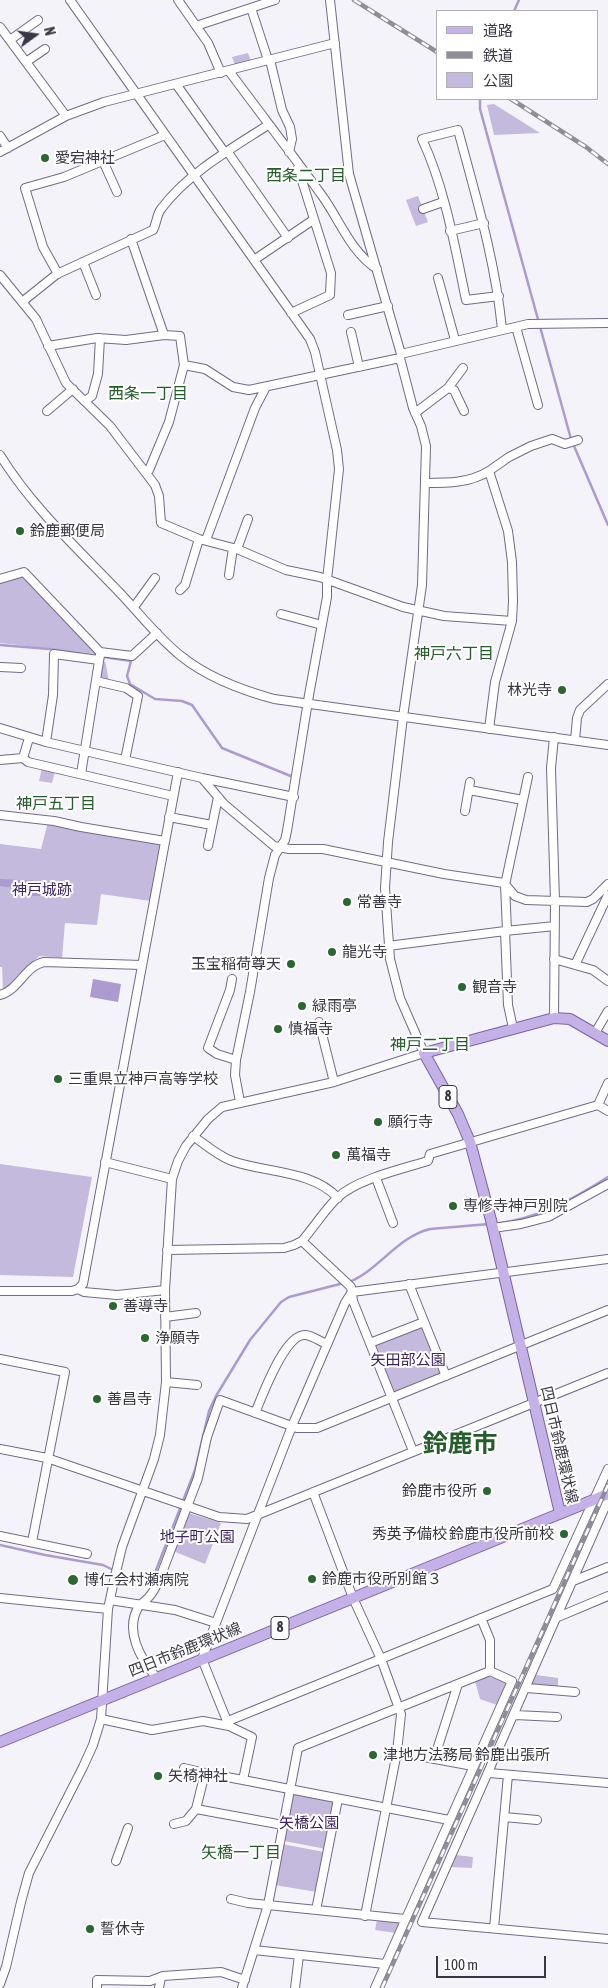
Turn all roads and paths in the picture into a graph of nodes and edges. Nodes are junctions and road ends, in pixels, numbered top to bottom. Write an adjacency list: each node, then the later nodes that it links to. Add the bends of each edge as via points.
1 (70, 0): 16 (street)
2 (178, 0): 7 (street)
3 (275, 0): 5 (street)
4 (330, 0): 10 (street)
5 (251, 5): 7 (street); 12 (street)
6 (38, 20): 9 (street)
7 (196, 26): 14 (street)
8 (0, 27): 9 (street)
9 (10, 40): 13 (street)
10 (335, 43): 12 (street); 38 (street, via 350,174)
11 (45, 49): 13 (street)
12 (269, 60): 14 (street); 24 (street, via 292,135)
13 (26, 62): 17 (street)
14 (225, 72): 15 (street); 18 (street)
15 (176, 84): 16 (street); 23 (street)
16 (136, 94): 17 (street); 20 (street)
17 (66, 116): 21 (street)
18 (268, 125): 23 (street); 24 (street)
19 (0, 136): 21 (street)
20 (165, 136): 25 (street); 27 (street)
21 (8, 148): 22 (street)
22 (0, 152)
23 (226, 152): 27 (street); 35 (street)
24 (288, 152): 26 (street)
25 (103, 161): 28 (street); 39 (street, via 25,188 42,247)
26 (297, 163): 31 (street); 38 (street, via 359,253)
27 (193, 176): 34 (street, via 161,209 155,228); 36 (street)
28 (117, 192)
29 (444, 202): 30 (street); 32 (street, via 422,139 458,130); 33 (street)
30 (423, 209)
31 (313, 220): 35 (street); 46 (street, via 332,273 330,295)
32 (484, 223): 33 (street); 43 (street)
33 (450, 232): 43 (street, via 466,300)
34 (131, 238): 37 (street); 52 (street)
35 (288, 238): 36 (street)
36 (254, 260): 46 (street)
37 (83, 262): 39 (street); 42 (street)
38 (377, 269): 45 (street)
39 (58, 274): 44 (street)
40 (0, 275): 44 (street)
41 (438, 278): 54 (street)
42 (96, 295)
43 (499, 296): 50 (street)
44 (22, 302): 55 (street, via 36,320)
45 (388, 306): 47 (street); 56 (street)
46 (291, 313): 60 (street, via 310,339)
47 (348, 315)
48 (608, 323): 49 (street)
49 (516, 326): 50 (street); 65 (street)
50 (502, 329): 54 (street)
51 (351, 332): 58 (street)
52 (164, 335): 53 (street, via 134,339); 57 (street, via 180,336)
53 (100, 338): 55 (street); 64 (street, via 98,374 92,396)
54 (455, 340): 56 (street)
55 (48, 346): 63 (street, via 62,377)
56 (400, 356): 58 (street); 68 (street)
57 (184, 365): 61 (street, via 205,369 233,387 249,390); 72 (street, via 163,439)
58 (359, 367): 60 (street)
59 (463, 368): 62 (street)
60 (320, 376): 61 (street); 80 (street, via 339,469)
61 (266, 387): 75 (street, via 254,408)
62 (448, 388): 67 (street, via 454,390); 68 (street)
63 (73, 390): 64 (street); 66 (street)
64 (85, 401): 72 (street, via 110,426)
65 (538, 405)
66 (47, 411)
67 (464, 411)
68 (415, 413): 73 (street, via 424,436)
69 (578, 440): 71 (street, via 565,444 552,439 531,446)
70 (0, 455): 82 (street, via 29,497)
71 (489, 471): 73 (street, via 458,482); 85 (street, via 508,531 512,562)
72 (146, 473): 75 (street, via 159,496 162,523)
73 (426, 483): 83 (street)
74 (248, 519): 76 (street)
75 (203, 540): 76 (street); 81 (street)
76 (235, 548): 77 (street); 80 (street, via 286,570)
77 (229, 575)
78 (155, 578): 82 (street)
79 (0, 579): 88 (street, via 24,572)
80 (326, 580): 83 (street); 86 (street, via 328,588)
81 (180, 590)
82 (134, 607): 87 (street)
83 (419, 610): 85 (street, via 444,616); 95 (street)
84 (281, 614): 86 (street)
85 (512, 621): 97 (street, via 495,682)
86 (322, 625): 94 (street)
87 (158, 633): 88 (street, via 132,656); 94 (street, via 182,656 231,685 274,699)
88 (100, 652): 89 (street)
89 (99, 660): 92 (street); 101 (street, via 54,654)
90 (0, 667): 91 (street)
91 (21, 668)
92 (96, 681): 103 (street); 106 (street, via 126,688 138,696)
93 (608, 684): 100 (street, via 580,710 576,718)
94 (308, 704): 95 (street); 113 (street)
95 (403, 717): 97 (street); 122 (street)
96 (0, 728): 99 (street)
97 (489, 729): 98 (street)
98 (554, 737): 100 (street); 126 (street, via 551,768)
99 (29, 738): 101 (street); 104 (street)
100 (575, 740): 102 (street)
101 (46, 742): 103 (street)
102 (608, 745)
103 (86, 750): 106 (street); 108 (street)
104 (24, 758): 105 (street); 108 (street, via 28,762)
105 (0, 760)
106 (125, 760): 107 (street)
107 (178, 772): 110 (street); 111 (street)
108 (81, 774): 111 (street)
109 (528, 777): 114 (street)
110 (202, 778): 112 (street); 113 (street)
111 (173, 796): 117 (street)
112 (218, 797): 118 (street); 121 (street)
113 (294, 797): 121 (street, via 285,840)
114 (523, 800): 115 (street, via 469,786); 124 (street)
115 (465, 811)
116 (0, 815): 119 (street)
117 (169, 817): 118 (street); 119 (street)
118 (212, 825): 120 (street)
119 (165, 841): 131 (street)
120 (208, 846)
121 (279, 847): 122 (street, via 323,849); 143 (street, via 269,878)
122 (386, 862): 124 (street); 129 (street)
123 (608, 884): 126 (street, via 587,902)
124 (505, 885): 126 (street, via 520,899); 128 (street)
125 (608, 895): 132 (street)
126 (556, 901): 127 (street)
127 (555, 926): 128 (street); 130 (street)
128 (506, 931): 129 (street); 139 (street, via 508,1005)
129 (388, 946): 142 (street, via 400,998)
130 (554, 959): 132 (street); 137 (street)
131 (142, 965): 135 (street, via 38,963 10,990); 151 (street)
132 (575, 965): 134 (street, via 593,970)
133 (232, 979): 143 (street, via 208,1048)
134 (608, 981)
135 (0, 995)
136 (608, 1012): 140 (street)
137 (554, 1018): 139 (main road); 140 (main road, via 570,1019)
138 (319, 1022): 144 (street)
139 (513, 1028): 142 (main road)
140 (595, 1033): 141 (main road)
141 (608, 1041)
142 (424, 1053): 144 (street); 150 (main road, 四日市鈴鹿環状線 / 8)
143 (236, 1060): 146 (street)
144 (334, 1082): 146 (street)
145 (608, 1083): 147 (street)
146 (240, 1102): 149 (street, via 208,1118)
147 (598, 1105): 148 (street); 150 (street)
148 (608, 1111)
149 (194, 1136): 153 (street, via 178,1161); 155 (street, via 231,1161 293,1175 323,1187)
150 (470, 1142): 152 (street, via 430,1154 428,1161); 157 (main road, 四日市鈴鹿環状線 / 8)
151 (105, 1162): 153 (street); 163 (street, via 83,1284)
152 (376, 1178): 155 (street); 156 (street)
153 (172, 1179): 159 (street)
154 (608, 1184): 157 (street, via 548,1217 521,1224)
155 (338, 1198): 158 (street)
156 (394, 1223)
157 (492, 1225): 161 (main road, 四日市鈴鹿環状線 / 8)
158 (302, 1241): 159 (street, via 284,1248); 164 (street)
159 (167, 1250): 165 (street)
160 (608, 1259): 161 (street)
161 (503, 1272): 162 (street); 173 (main road, 四日市鈴鹿環状線 / 8)
162 (408, 1284): 164 (street); 170 (street)
163 (78, 1289): 165 (street, via 117,1295); 166 (street)
164 (351, 1289): 171 (street); 172 (street)
165 (165, 1290): 169 (street)
166 (0, 1291)
167 (608, 1310): 173 (street)
168 (196, 1313): 169 (street)
169 (165, 1317): 177 (street)
170 (424, 1322): 171 (street); 176 (street)
171 (370, 1343): 179 (street)
172 (327, 1344): 181 (street, via 305,1335 287,1344); 182 (street)
173 (521, 1346): 176 (street); 180 (main road, 四日市鈴鹿環状線 / 8)
174 (0, 1359): 185 (street, via 65,1372)
175 (608, 1373): 180 (street)
176 (446, 1376): 179 (street)
177 (166, 1382): 178 (street); 187 (street, via 160,1436)
178 (198, 1386)
179 (392, 1398): 182 (street, via 317,1428 306,1430); 184 (street)
180 (534, 1403): 184 (street); 193 (main road, 四日市鈴鹿環状線 / 8)
181 (255, 1413): 182 (street); 192 (street, via 220,1400)
182 (292, 1426): 194 (street)
183 (0, 1449): 185 (street)
184 (413, 1451): 188 (street)
185 (48, 1458): 187 (street); 196 (street)
186 (608, 1469): 190 (street)
187 (143, 1490): 192 (street); 203 (street, via 117,1566)
188 (313, 1492): 194 (street); 202 (street)
189 (608, 1494): 190 (main road)
190 (595, 1499): 193 (main road); 207 (street, via 553,1589)
191 (608, 1500): 199 (street)
192 (187, 1506): 194 (street, via 226,1518 247,1519); 204 (street, via 160,1578)
193 (560, 1513): 202 (main road, 四日市鈴鹿環状線 / 8)
194 (259, 1515): 208 (street)
195 (0, 1536): 196 (street)
196 (32, 1542): 197 (street)
197 (87, 1554)
198 (608, 1567): 199 (street)
199 (573, 1582): 206 (street)
200 (608, 1596): 206 (street)
201 (0, 1598): 205 (street)
202 (353, 1598): 209 (main road, 四日市鈴鹿環状線 / 8); 210 (street)
203 (110, 1600): 204 (street); 205 (street)
204 (140, 1605): 208 (street, via 175,1610); 212 (street, via 134,1635 140,1654)
205 (108, 1609): 216 (street)
206 (558, 1617): 214 (street)
207 (481, 1618): 210 (street); 211 (street, via 490,1640)
208 (216, 1623): 209 (street)
209 (202, 1659): 212 (main road, 四日市鈴鹿環状線 / 8); 221 (street)
210 (381, 1659): 217 (street); 221 (street)
211 (490, 1671): 213 (street); 225 (street, via 512,1681)
212 (156, 1677): 216 (main road, 四日市鈴鹿環状線 / 8)
213 (458, 1684): 217 (street); 224 (street)
214 (527, 1688): 215 (street); 218 (street)
215 (575, 1692)
216 (102, 1699): 220 (street); 222 (main road, 四日市鈴鹿環状線 / 8)
217 (399, 1707): 223 (street); 232 (street, via 298,1748)
218 (515, 1715): 219 (street); 228 (street)
219 (557, 1717)
220 (101, 1719): 221 (street, via 152,1730 203,1721); 255 (street, via 83,1767 29,1873)
221 (228, 1724): 230 (street, via 252,1737)
222 (0, 1742)
223 (396, 1752): 224 (street); 234 (street)
224 (434, 1759): 225 (street)
225 (473, 1766): 237 (street)
226 (184, 1768): 227 (street)
227 (205, 1773): 230 (street); 235 (street)
228 (489, 1773): 229 (street); 248 (street, via 422,1922)
229 (508, 1775): 231 (street); 236 (street)
230 (243, 1780): 232 (street)
231 (608, 1783)
232 (289, 1790): 233 (street); 240 (street)
233 (338, 1799): 234 (street); 245 (street)
234 (386, 1808): 237 (street); 246 (street)
235 (196, 1809): 239 (street, via 186,1821); 240 (street)
236 (504, 1817): 238 (street); 248 (street)
237 (449, 1820): 247 (street)
238 (537, 1820)
239 (174, 1824)
240 (283, 1825): 244 (street)
241 (128, 1828): 242 (street)
242 (116, 1860)
243 (231, 1899): 244 (street)
244 (268, 1905): 245 (street); 250 (street)
245 (316, 1910): 246 (street)
246 (365, 1916): 247 (street)
247 (405, 1919): 252 (street)
248 (494, 1928): 249 (street)
249 (608, 1939)
250 (254, 1950): 251 (street); 254 (street)
251 (299, 1956): 252 (street); 259 (street)
252 (385, 1964): 260 (street)
253 (161, 1977): 254 (street, via 221,1972); 256 (street, via 150,1981 98,1980); 257 (street)
254 (245, 1980): 258 (street)
255 (0, 1984)
256 (96, 1988)
257 (159, 1988)
258 (242, 1988)
259 (295, 1988)
260 (374, 1988)

